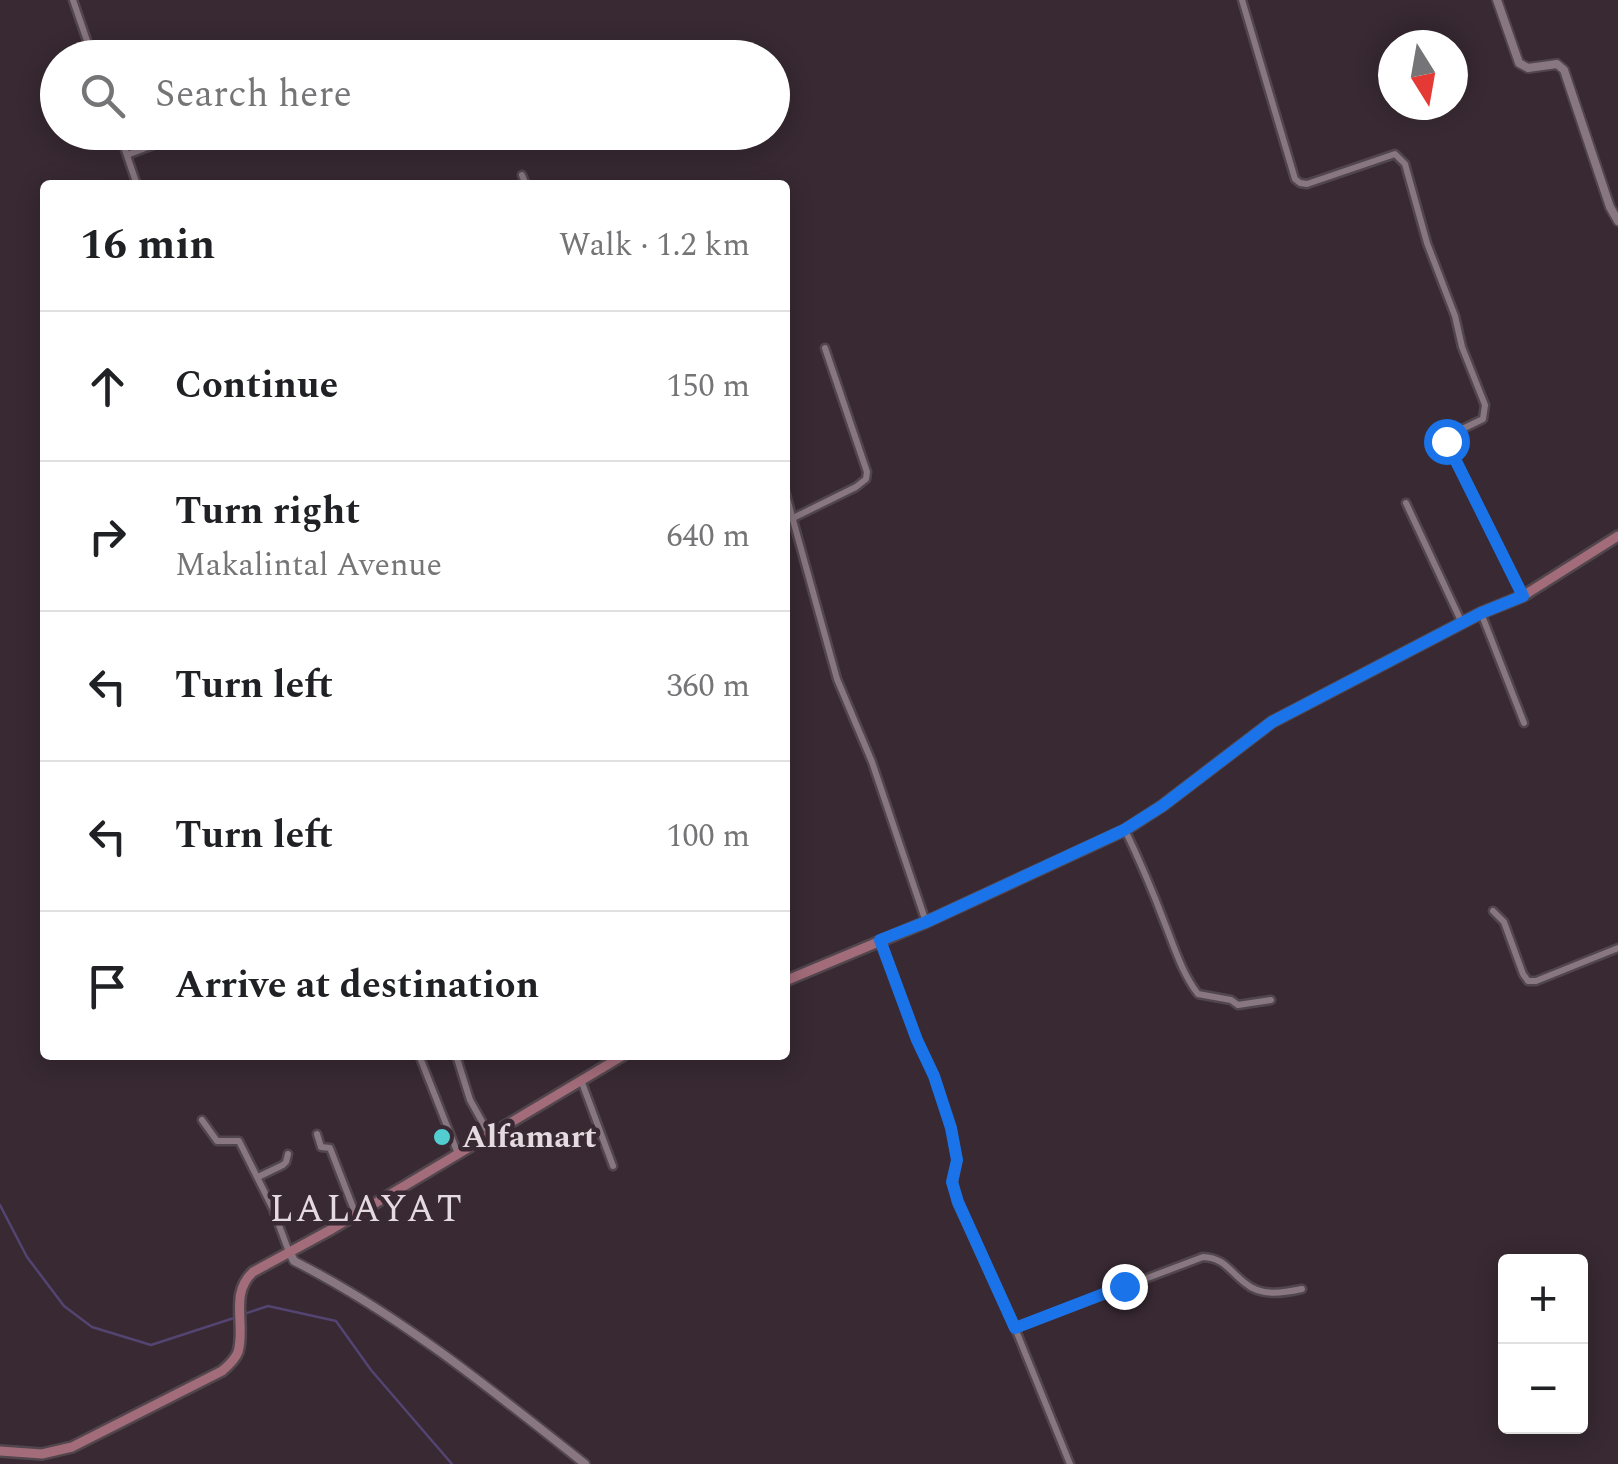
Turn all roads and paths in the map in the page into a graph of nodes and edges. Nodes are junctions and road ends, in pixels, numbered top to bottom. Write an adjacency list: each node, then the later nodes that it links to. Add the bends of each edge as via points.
1 (73, 0): 4 (street)
2 (1242, 0): 17 (street, via 1296,179 1307,184 1395,154 1404,164 1485,405 1483,419 1446,441)
3 (1497, 0): 11 (street, via 1519,63 1564,70)
4 (87, 40)
5 (124, 150): 7 (street)
6 (141, 150): 7 (street)
7 (126, 156): 9 (street)
8 (522, 175): 10 (street)
9 (135, 180)
10 (524, 180)
11 (1618, 221)
12 (825, 348): 15 (street, via 866,479)
13 (1406, 502): 19 (street)
14 (790, 508): 15 (street)
15 (793, 518): 23 (street, via 837,680)
16 (1618, 536): 17 (main road)
17 (1523, 596): 18 (main road)
18 (1481, 613): 19 (main road); 20 (street)
19 (1462, 623): 21 (main road, via 1272,722)
20 (1524, 723)
21 (1124, 830): 23 (main road); 27 (street, via 1198,994 1238,1005)
22 (1493, 911): 25 (street, via 1528,981)
23 (926, 922): 24 (main road)
24 (880, 940): 26 (main road); 42 (street, via 951,1128 958,1202)
25 (1618, 948)
26 (790, 979)
27 (1271, 1000)
28 (421, 1060): 36 (street)
29 (458, 1060): 34 (street)
30 (616, 1060): 31 (main road)
31 (582, 1080): 34 (main road); 37 (street)
32 (202, 1120): 38 (street, via 218,1141 238,1141)
33 (317, 1134): 39 (street, via 321,1146 330,1148)
34 (489, 1134): 36 (main road)
35 (288, 1154): 38 (street, via 283,1166)
36 (458, 1154): 39 (main road)
37 (613, 1166)
38 (258, 1177): 40 (street)
39 (356, 1215): 40 (main road)
40 (290, 1253): 43 (main road, via 245,1280 238,1351 222,1372 58,1452); 45 (street, via 374,1306)
41 (1302, 1289): 42 (street, via 1261,1292 1228,1265 1203,1257)
42 (1015, 1328): 46 (street)
43 (3, 1451): 44 (street)
44 (9, 1464)
45 (584, 1464)
46 (1070, 1464)

